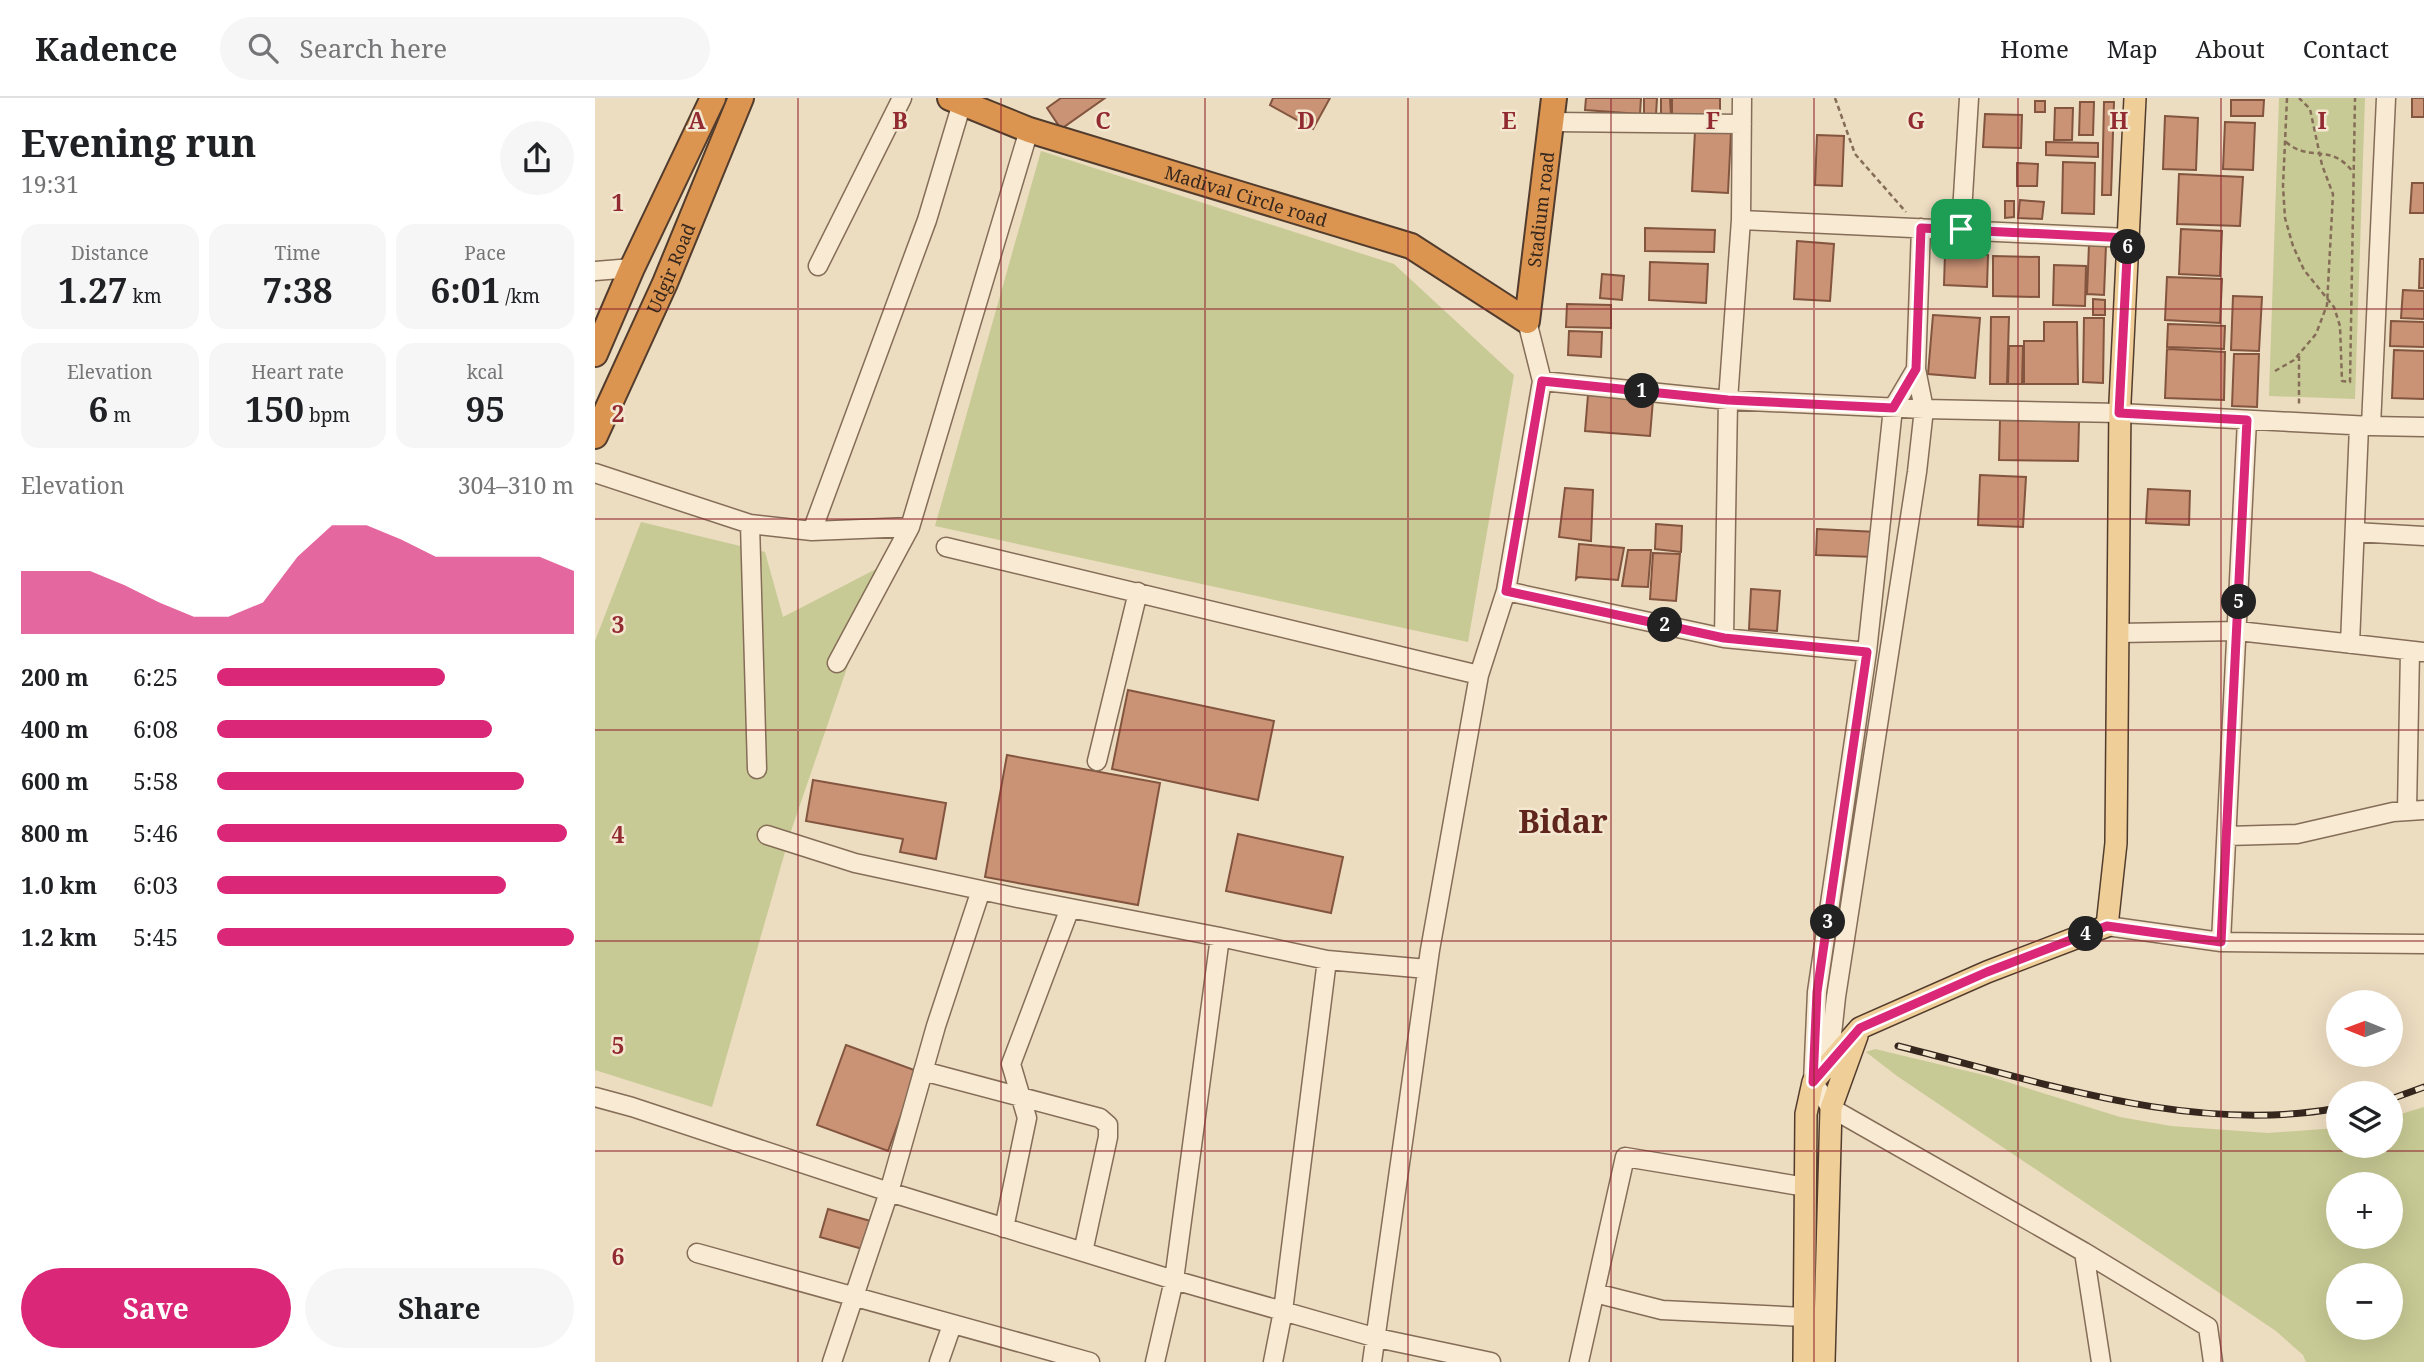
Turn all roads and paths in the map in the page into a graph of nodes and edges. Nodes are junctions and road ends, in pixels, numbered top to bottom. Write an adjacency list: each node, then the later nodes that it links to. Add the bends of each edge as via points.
1 (713, 98): 23 (highway, Udgir Road)
2 (741, 98): 40 (highway, Udgir Road, via 665,283)
3 (902, 98): 22 (street)
4 (1742, 98): 14 (street)
5 (1835, 98): 19 (path, via 1854,153)
6 (1969, 98): 20 (street)
7 (2135, 98): 21 (main road)
8 (2287, 98): 16 (path)
9 (2299, 98): 25 (path, via 2310,109 2333,194)
10 (2355, 98): 17 (path)
11 (2386, 98): 38 (street)
12 (956, 101): 15 (highway, Madival Circle road); 44 (street, via 927,220)
13 (1553, 110): 14 (street); 26 (highway, Stadium road)
14 (1742, 124): 18 (street)
15 (1029, 130): 26 (highway, Madival Circle road, via 1411,246); 43 (street)
16 (2285, 141): 17 (path, via 2303,152 2344,160); 25 (path, via 2285,218 2304,270)
17 (2353, 172): 25 (path, via 2350,382 2342,382 2340,326)
18 (1741, 220): 19 (street); 32 (street)
19 (1921, 228): 20 (street); 29 (street)
20 (1961, 229): 21 (street)
21 (2128, 238): 35 (main road)
22 (818, 266)
23 (632, 268): 24 (street); 27 (highway, Udgir Road)
24 (595, 271)
25 (2327, 297): 28 (path, via 2316,334)
26 (1527, 321): 31 (street)
27 (595, 354)
28 (2299, 354): 30 (path); 37 (path)
29 (1916, 369): 33 (street); 34 (street)
30 (2275, 371)
31 (1542, 381): 32 (street); 48 (street)
32 (1728, 400): 33 (street); 52 (street)
33 (1893, 408): 34 (street); 54 (street)
34 (1924, 409): 35 (street); 72 (street)
35 (2119, 413): 36 (street); 51 (main road)
36 (2247, 420): 37 (street); 50 (street)
37 (2300, 423): 38 (street)
38 (2365, 426): 39 (street); 45 (street)
39 (2424, 427)
40 (595, 436)
41 (595, 473): 42 (street)
42 (750, 524): 44 (street); 59 (street)
43 (910, 527): 44 (street); 56 (street)
44 (813, 531)
45 (2355, 532): 46 (street); 53 (street)
46 (2424, 536)
47 (946, 547): 49 (street)
48 (1506, 591): 52 (street); 57 (street)
49 (1138, 592): 57 (street); 58 (street)
50 (2238, 631): 51 (street); 53 (street); 62 (street)
51 (2117, 633): 65 (main road, via 2116,843)
52 (1724, 638): 54 (street)
53 (2350, 644): 55 (street)
54 (1867, 652): 74 (street, via 1817,992)
55 (2417, 652): 60 (street)
56 (837, 663)
57 (1479, 676): 70 (street)
58 (1097, 761)
59 (757, 769)
60 (2416, 810): 62 (street, via 2297,834)
61 (767, 835): 63 (street, via 855,863)
62 (2227, 836): 67 (street)
63 (981, 890): 64 (street); 73 (street)
64 (1070, 908): 66 (street); 77 (street, via 1011,1064)
65 (2107, 926): 67 (street); 71 (main road)
66 (1220, 937): 69 (street); 85 (street)
67 (2221, 942): 68 (street)
68 (2424, 944)
69 (1327, 960): 70 (street); 88 (street)
70 (1427, 969): 91 (street)
71 (1860, 1028): 72 (main road); 75 (main road)
72 (1829, 1062): 74 (main road); 75 (street)
73 (923, 1071): 77 (street); 80 (street)
74 (1813, 1082): 78 (street); 79 (main road, via 1806,1114)
75 (1840, 1083): 78 (main road)
76 (595, 1097): 80 (street)
77 (1021, 1098): 81 (street, via 1027,1118); 83 (street, via 1100,1118 1108,1125)
78 (1831, 1108): 84 (street); 102 (main road)
79 (1806, 1187): 86 (street, via 1625,1157); 89 (main road)
80 (889, 1192): 81 (street); 87 (street)
81 (1004, 1228): 83 (street)
82 (697, 1252): 87 (street)
83 (1083, 1252): 85 (street)
84 (2084, 1252): 103 (street); 104 (street, via 2208,1327)
85 (1174, 1280): 88 (street); 96 (street)
86 (1595, 1293): 89 (street, via 1662,1310); 100 (street)
87 (852, 1297): 90 (street); 93 (street)
88 (1283, 1311): 91 (street); 97 (street)
89 (1804, 1317): 101 (main road)
90 (952, 1325): 92 (street); 94 (street)
91 (1377, 1338): 98 (street); 99 (street)
92 (1041, 1356): 95 (street)
93 (832, 1362)
94 (939, 1362)
95 (1090, 1362)
96 (1155, 1362)
97 (1273, 1362)
98 (1372, 1362)
99 (1491, 1362)
100 (1579, 1362)
101 (1804, 1362)
102 (1825, 1362)
103 (2101, 1362)
104 (2213, 1362)

